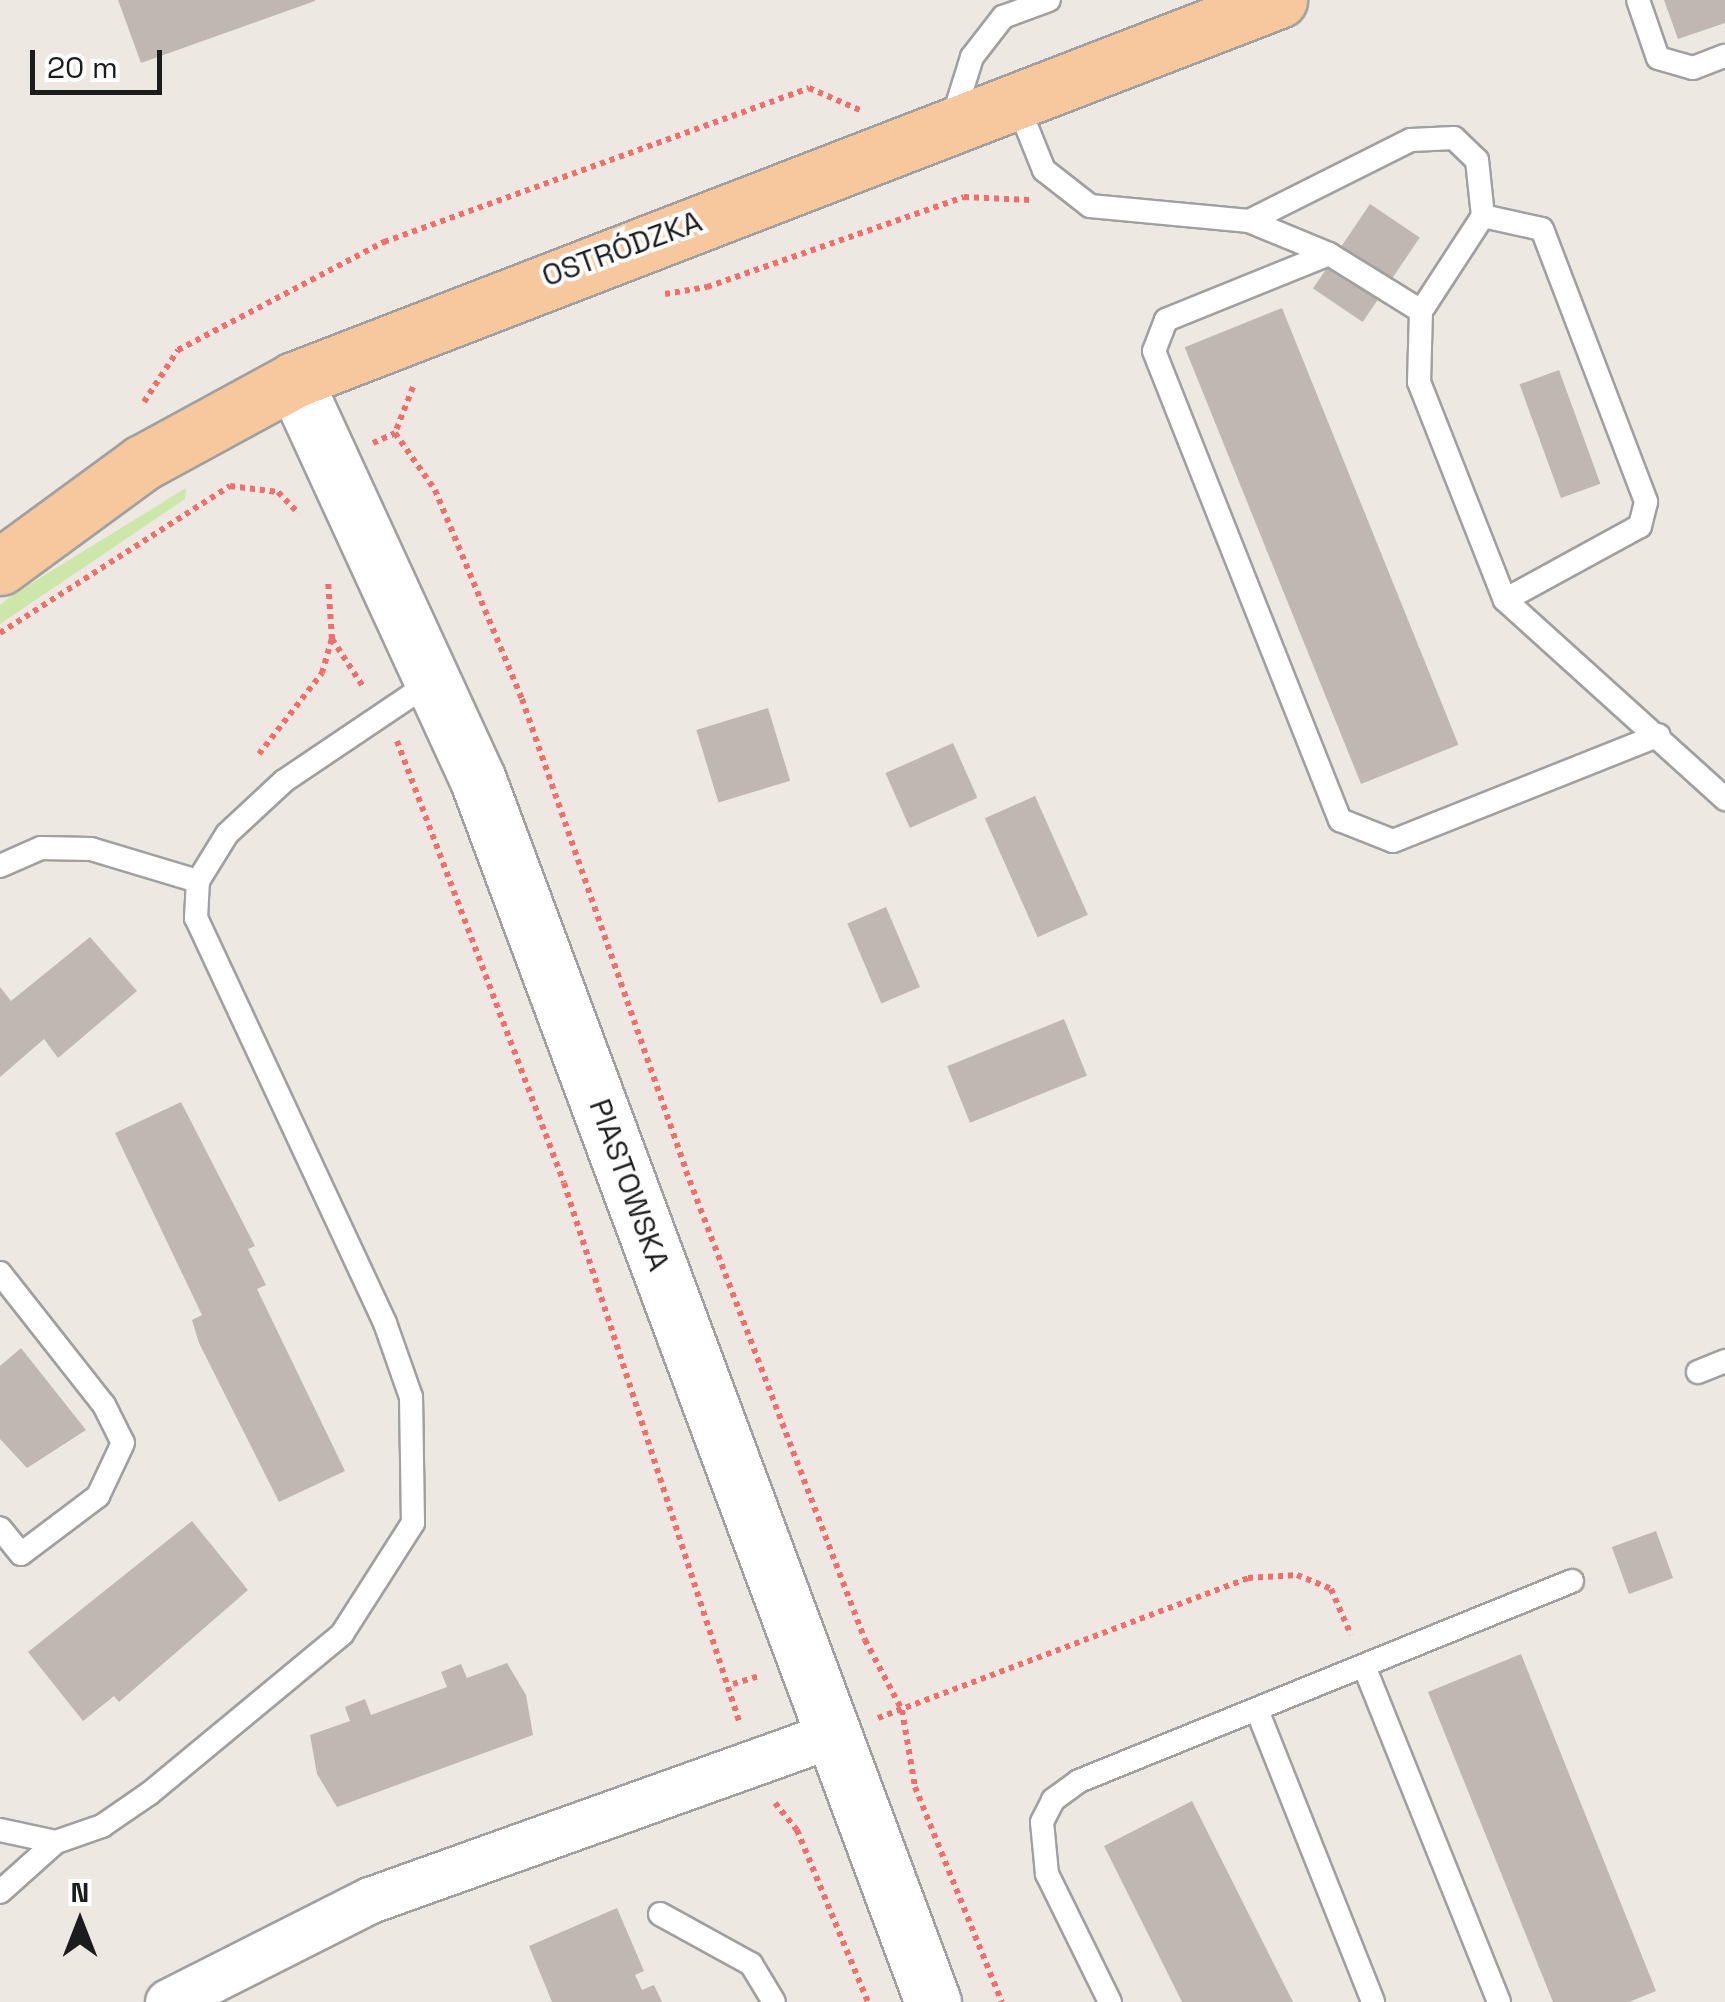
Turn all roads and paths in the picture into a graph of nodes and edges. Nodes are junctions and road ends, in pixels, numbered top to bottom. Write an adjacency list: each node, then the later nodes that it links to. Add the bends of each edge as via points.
1 (1049, 0): 7 (lane, via 1003,17 972,57)
2 (1279, 0): 6 (main road, OSTRÓDZKA)
3 (1638, 0): 4 (lane, via 1658,58 1693,68)
4 (1725, 56)
5 (809, 88): 16 (path, via 384,242 245,308 178,350)
6 (1015, 98): 7 (main road, OSTRÓDZKA); 8 (lane)
7 (952, 123): 15 (main road, OSTRÓDZKA)
8 (1060, 190): 10 (lane, via 1090,206); 12 (path, via 1017,204 964,197 707,288)
9 (1484, 216): 10 (lane, via 1477,160 1454,138 1412,140 1360,159); 13 (lane); 20 (lane, via 1542,229 1646,502 1640,526)
10 (1249, 222): 11 (lane)
11 (1329, 254): 13 (lane); 25 (lane, via 1166,320 1154,351 1340,820 1392,840)
12 (652, 296)
13 (1421, 311): 20 (lane, via 1420,382)
14 (420, 378): 36 (path, via 394,433 435,490 522,699 686,1171 865,1640)
15 (294, 380): 19 (main road, OSTRÓDZKA, via 142,463); 23 (street, PIASTOWSKA)
16 (128, 416)
17 (308, 530): 21 (path, via 278,492 230,486)
18 (323, 559): 22 (path)
19 (0, 566)
20 (1504, 600): 25 (lane)
21 (0, 633)
22 (332, 639): 24 (path); 26 (path, via 307,703)
23 (434, 680): 24 (lane); 38 (street, PIASTOWSKA)
24 (381, 715): 29 (lane, via 284,780 226,834); 39 (path, via 422,792 564,1183)
25 (1659, 734): 27 (lane)
26 (243, 772)
27 (1725, 798)
28 (0, 866): 29 (lane, via 41,848 91,849)
29 (198, 881): 41 (lane, via 196,918 411,1397 413,1524 342,1634 150,1792 102,1826)
30 (0, 1273): 33 (lane, via 104,1405 123,1443 98,1496 22,1554)
31 (1725, 1362): 32 (lane)
32 (1698, 1372)
33 (0, 1528)
34 (1572, 1580): 35 (lane)
35 (1364, 1666): 36 (path, via 1331,1589 1297,1574 1248,1578); 37 (lane); 51 (lane)
36 (902, 1710): 38 (path); 48 (path, via 916,1787)
37 (1257, 1710): 49 (lane, via 1079,1781 1042,1822 1047,1874); 50 (lane)
38 (830, 1736): 39 (street); 47 (street, PIASTOWSKA)
39 (753, 1762): 44 (street, via 370,1900); 46 (path, via 797,1830)
40 (0, 1830): 41 (lane)
41 (56, 1842): 42 (lane)
42 (0, 1892)
43 (660, 1914): 45 (lane, via 751,1964)
44 (168, 2002)
45 (774, 2002)
46 (868, 2002)
47 (933, 2002)
48 (1002, 2002)
49 (1110, 2002)
50 (1373, 2002)
51 (1499, 2002)

